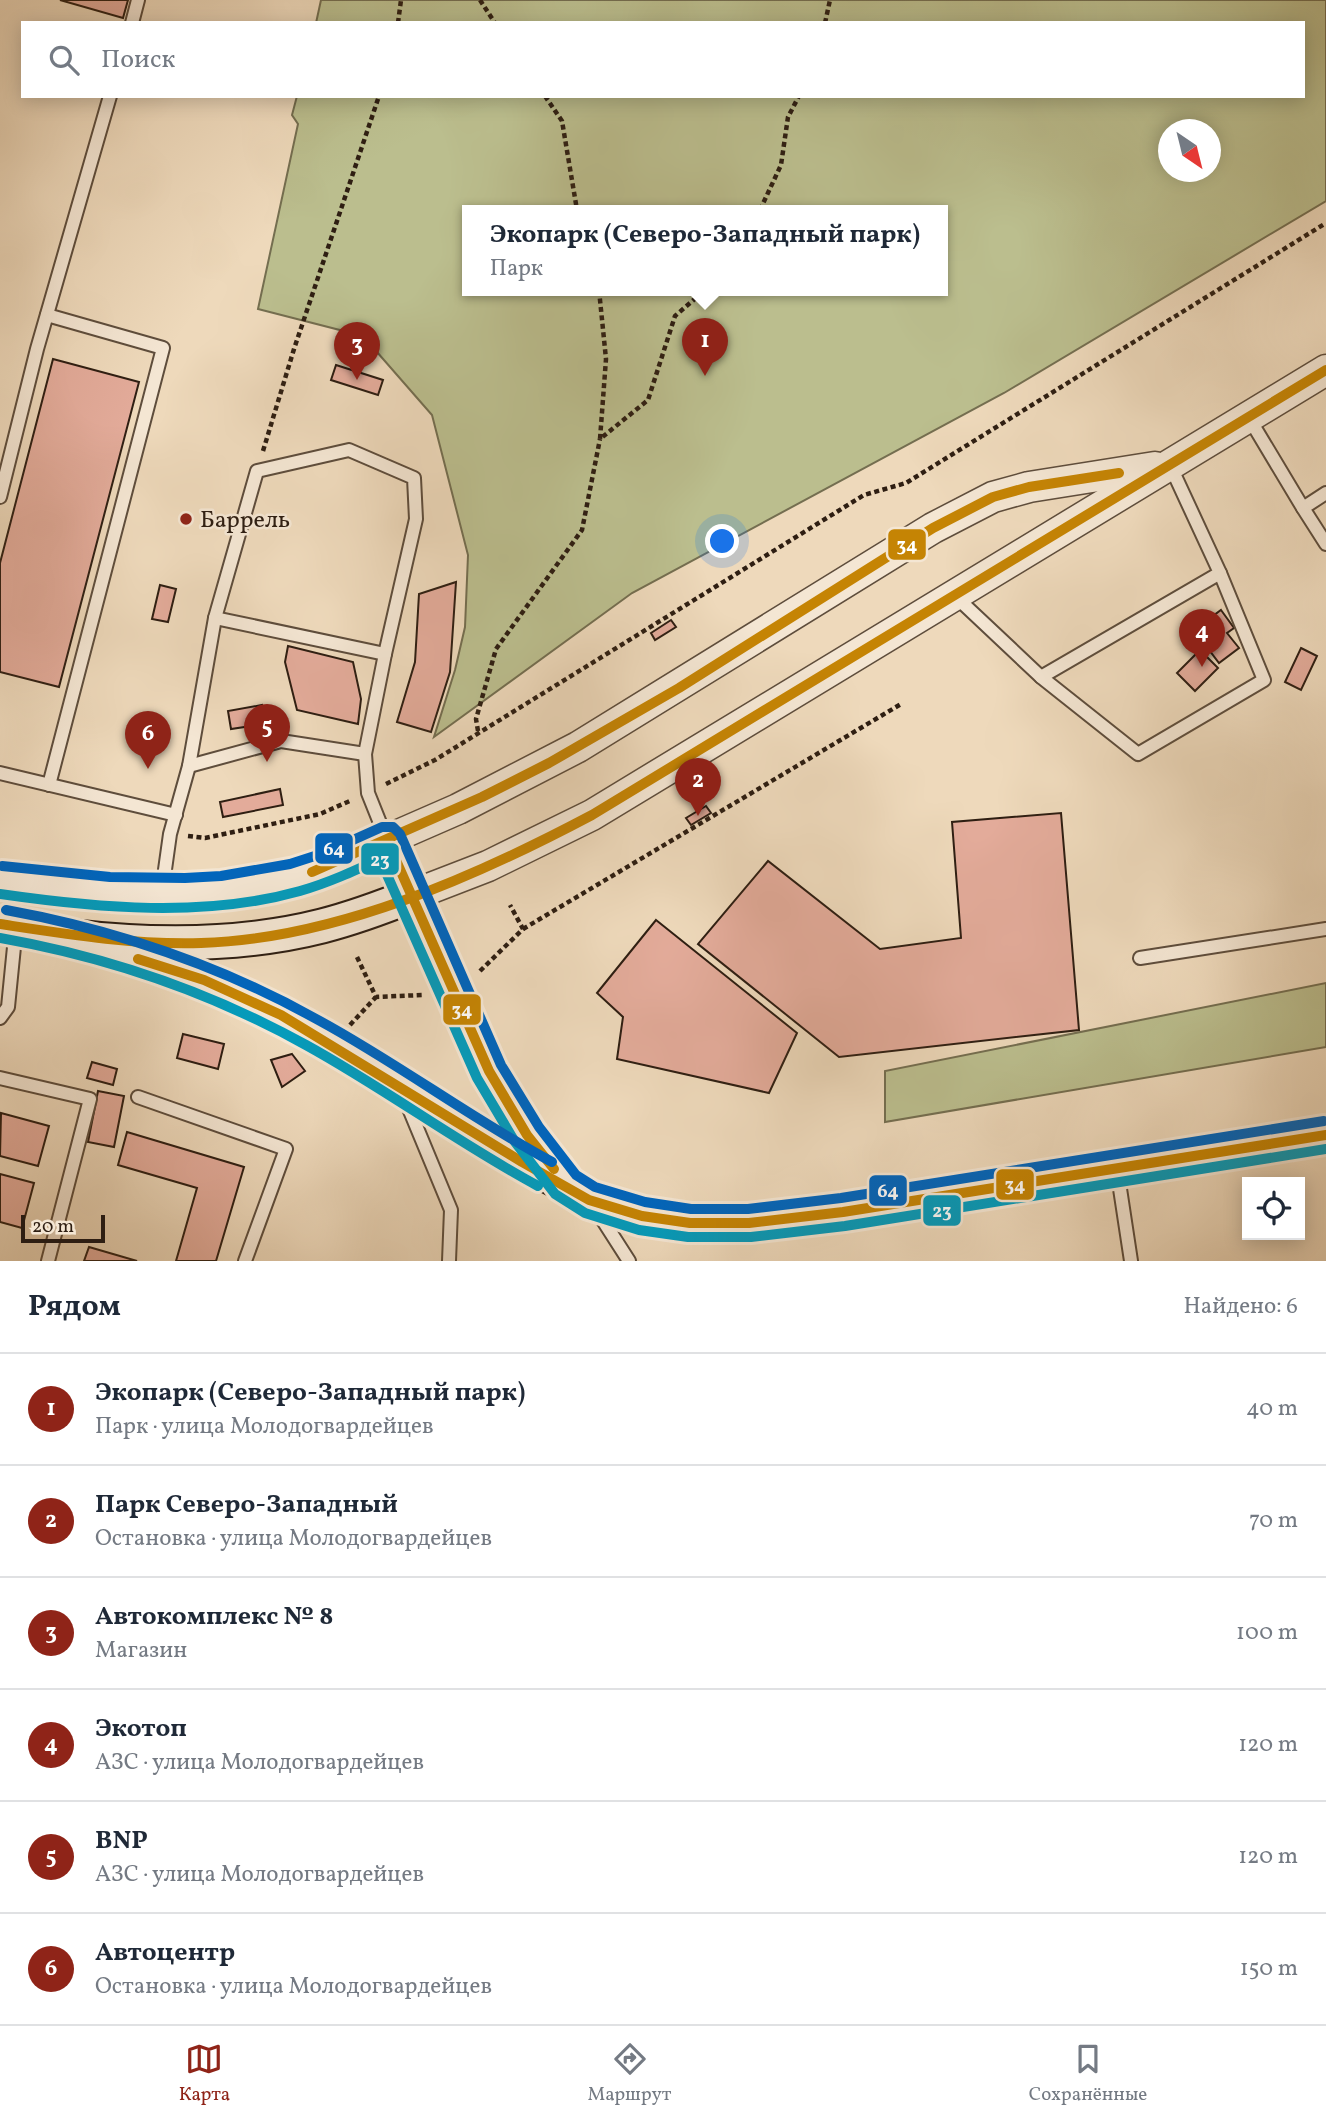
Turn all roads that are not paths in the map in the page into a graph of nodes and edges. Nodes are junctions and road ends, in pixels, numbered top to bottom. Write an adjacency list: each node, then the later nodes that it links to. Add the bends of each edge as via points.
1 (138, 0): 2 (lane)
2 (133, 21)
3 (109, 98): 4 (lane)
4 (47, 315): 9 (lane); 20 (lane, via 163,348)
5 (1326, 370): 6 (street)
6 (1248, 417): 7 (street); 10 (lane)
7 (1170, 465): 12 (lane); 13 (street); 22 (street, via 1029,486 993,497 933,528 578,747)
8 (1326, 494): 10 (lane)
9 (0, 497)
10 (1303, 508): 11 (lane)
11 (1326, 544)
12 (1220, 573): 16 (lane); 16 (lane, via 1264,680 1138,754)
13 (954, 596): 16 (lane); 25 (street, via 592,815 488,866)
14 (215, 618): 15 (lane); 15 (lane, via 257,471 349,450 414,478 416,519); 18 (lane)
15 (385, 654): 17 (lane)
16 (1041, 677)
17 (365, 754): 18 (lane, via 281,741); 22 (lane, via 368,793)
18 (190, 766): 21 (lane)
19 (0, 774): 20 (lane)
20 (49, 785): 21 (lane)
21 (176, 816): 24 (lane)
22 (387, 840): 24 (main road, via 335,864 242,889); 25 (main road)
23 (0, 880): 24 (main road, via 52,888)
24 (162, 891)
25 (413, 895): 28 (main road, via 329,924 257,939 200,943); 37 (main road, via 489,1071 527,1135)
26 (8, 925): 28 (main road); 30 (lane)
27 (1326, 929): 29 (lane)
28 (65, 935): 33 (main road, via 204,980 281,1016)
29 (1140, 958)
30 (4, 1005): 31 (lane)
31 (0, 1018)
32 (0, 1078): 38 (lane, via 90,1099)
33 (400, 1088): 37 (main road); 40 (lane, via 451,1210)
34 (138, 1097): 39 (lane, via 286,1149)
35 (1326, 1135): 36 (main road)
36 (1117, 1169): 37 (main road, via 749,1223 690,1223 642,1216); 42 (lane)
37 (577, 1192): 41 (lane)
38 (48, 1261)
39 (245, 1261)
40 (449, 1261)
41 (629, 1261)
42 (1131, 1261)

